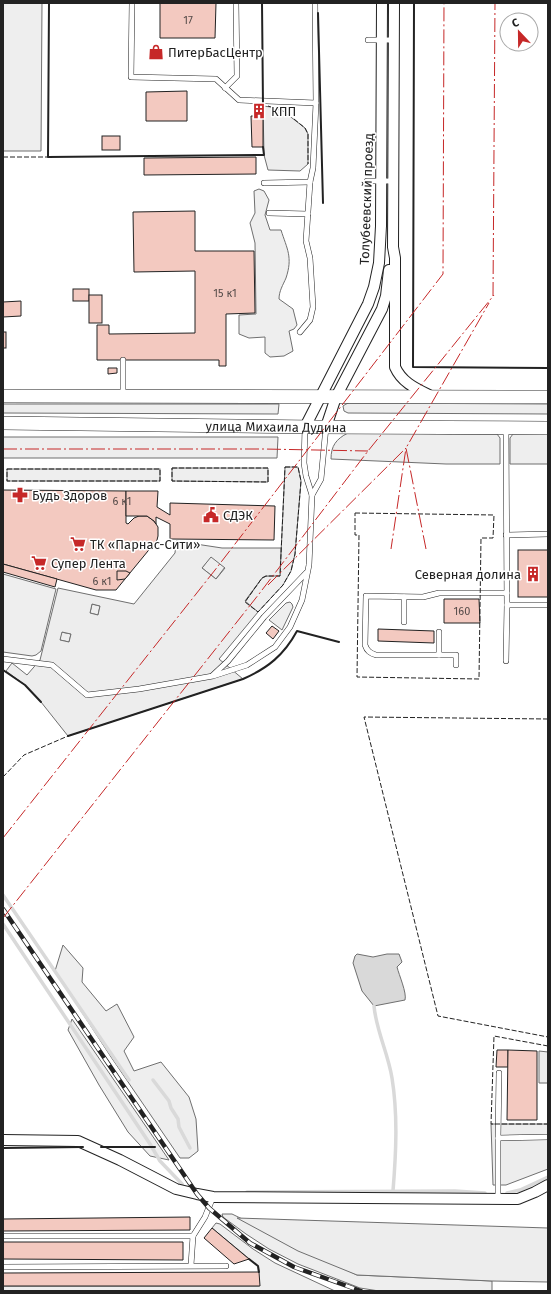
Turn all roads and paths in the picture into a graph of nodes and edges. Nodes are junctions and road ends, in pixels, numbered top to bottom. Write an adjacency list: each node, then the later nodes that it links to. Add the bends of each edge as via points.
1 (132, 3): 9 (lane, via 131,77 216,79)
2 (236, 3): 9 (lane, via 238,76)
3 (315, 3): 10 (lane)
4 (382, 3): 7 (street, Толубеевский проезд)
5 (394, 3): 8 (street, Толубеевский проезд)
6 (368, 40): 7 (lane)
7 (382, 40): 8 (lane); 12 (street, Толубеевский проезд)
8 (394, 40): 13 (street, Толубеевский проезд)
9 (225, 88): 10 (lane, via 239,100)
10 (316, 103): 14 (lane)
11 (367, 181): 12 (lane)
12 (381, 181): 13 (lane); 26 (street, Толубеевский проезд, via 379,263 374,287)
13 (393, 181): 18 (street, Толубеевский проезд)
14 (310, 182): 15 (lane); 17 (lane)
15 (264, 183)
16 (269, 213): 17 (lane)
17 (308, 214): 19 (lane, via 306,241 310,258 313,307 310,320)
18 (393, 247): 23 (street, Толубеевский проезд, via 382,309); 24 (street, Толубеевский проезд, via 395,367 404,380)
19 (300, 332)
20 (123, 360): 22 (lane)
21 (3, 396): 22 (street)
22 (123, 396): 26 (street)
23 (336, 397): 24 (street); 26 (street); 29 (street, Толубеевский проезд)
24 (433, 397): 25 (street)
25 (548, 397)
26 (319, 398): 28 (street, Толубеевский проезд)
27 (3, 423): 28 (street, улица Михаила Дудина)
28 (305, 427): 29 (street, улица Михаила Дудина); 32 (lane, via 304,463)
29 (326, 427): 30 (street, улица Михаила Дудина); 32 (lane, via 321,479)
30 (506, 428): 31 (street, улица Михаила Дудина); 34 (lane)
31 (548, 428)
32 (312, 495): 35 (lane)
33 (548, 534): 34 (lane)
34 (506, 535): 36 (lane)
35 (307, 572): 46 (lane); 46 (lane, via 302,600 290,628 275,647 247,665)
36 (507, 593): 37 (lane, via 439,593 423,597); 38 (lane)
37 (404, 597): 40 (lane); 42 (lane, via 366,596 367,650 376,655)
38 (507, 605): 39 (lane); 44 (lane)
39 (548, 605)
40 (404, 622)
41 (439, 632): 42 (lane)
42 (440, 655): 45 (lane, via 456,655)
43 (3, 659): 46 (lane, via 52,665 87,696)
44 (506, 661)
45 (456, 665)
46 (213, 676)
47 (499, 1073): 49 (lane)
48 (548, 1137): 49 (lane)
49 (498, 1138): 53 (lane)
50 (3, 1140): 52 (street, via 78,1141 176,1189)
51 (548, 1185): 53 (street, via 518,1199)
52 (213, 1197): 53 (street); 55 (lane, via 205,1217)
53 (498, 1199)
54 (3, 1236): 55 (lane)
55 (193, 1236): 56 (lane)
56 (191, 1265): 57 (lane); 58 (lane)
57 (226, 1266)
58 (3, 1267)

